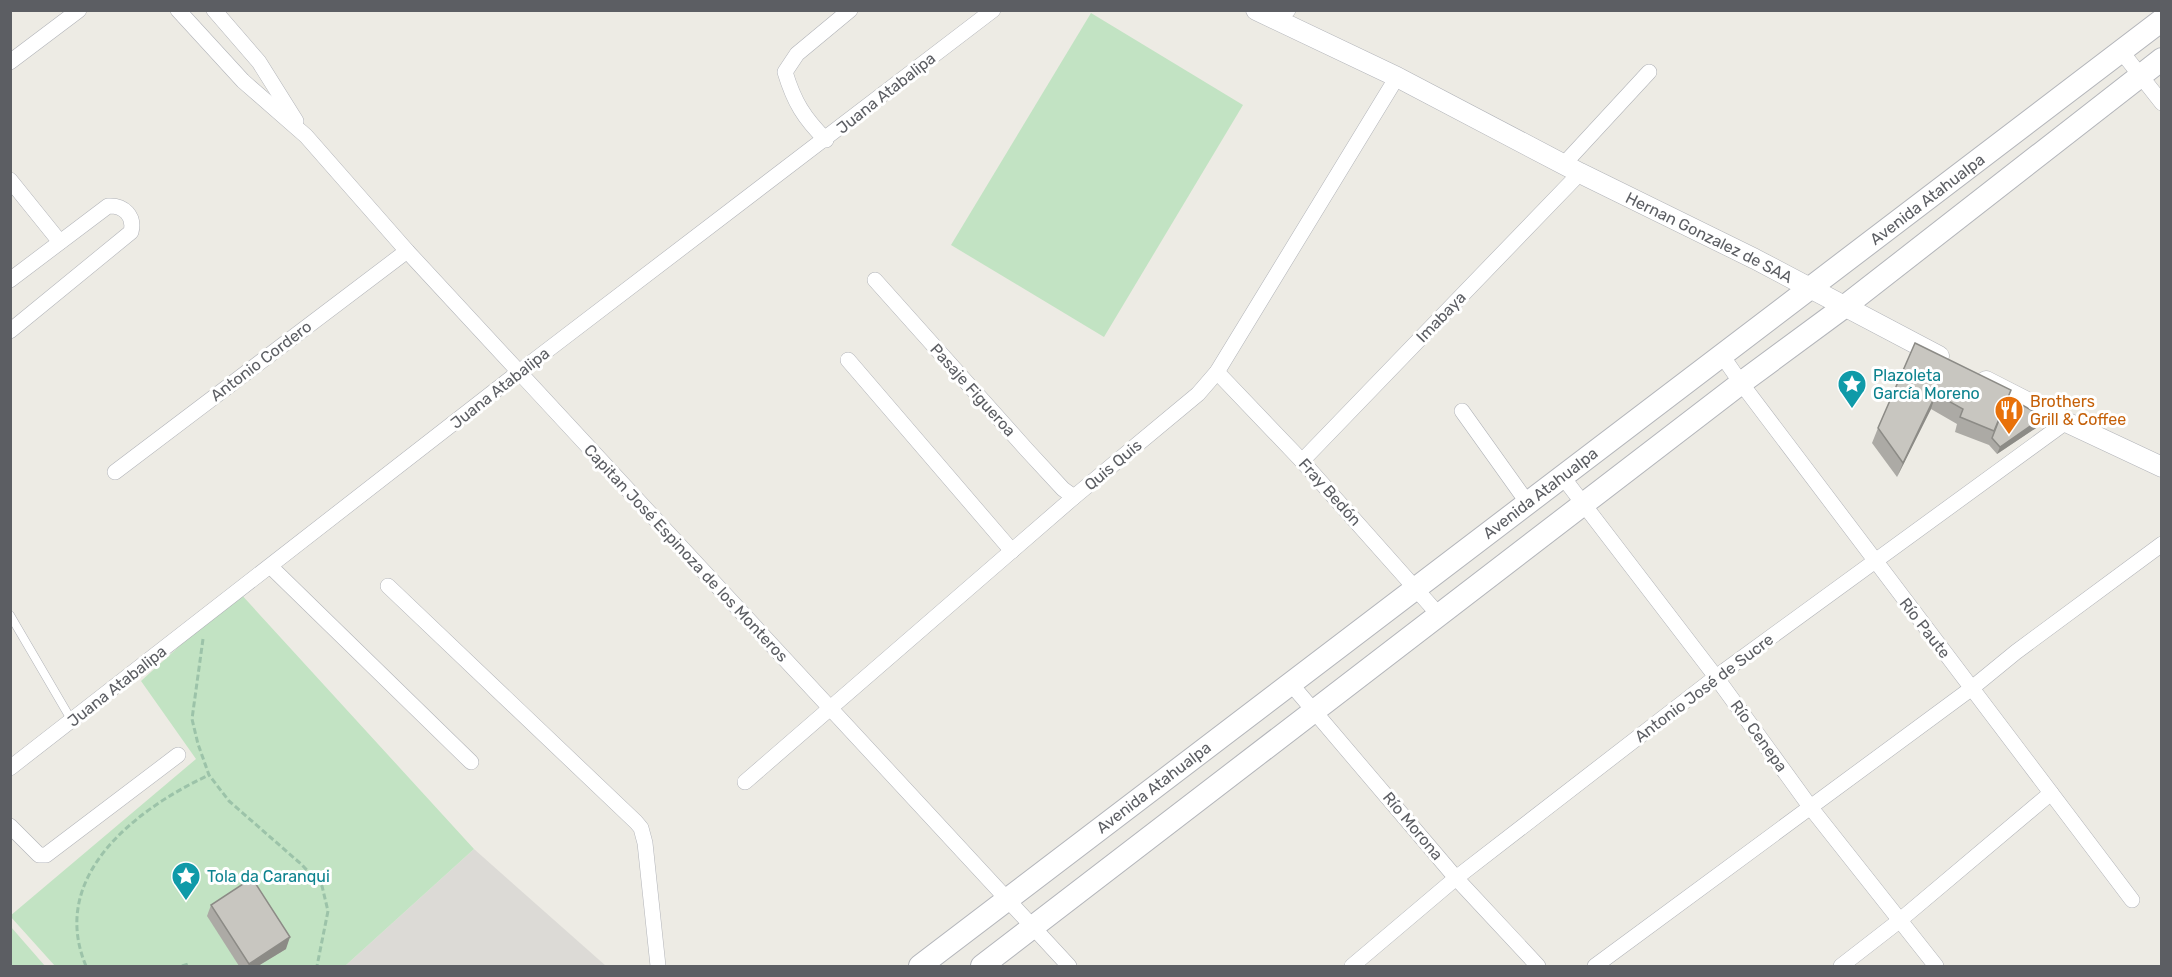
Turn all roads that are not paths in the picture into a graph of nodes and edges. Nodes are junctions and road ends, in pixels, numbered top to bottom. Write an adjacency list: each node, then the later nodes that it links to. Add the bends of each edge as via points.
1 (79, 10): 11 (street)
2 (178, 10): 16 (street, Capitan José Espinoza de los Monteros, via 243,81)
3 (214, 10): 16 (street, Capitan José Espinoza de los Monteros, via 259,62)
4 (850, 10): 17 (street, via 797,54 785,72 793,96 810,124)
5 (993, 10): 17 (street, Juana Atabalipa)
6 (1256, 10): 7 (street, Hernan Gonzalez de SAA)
7 (1281, 15): 14 (street, Hernan Gonzalez de SAA)
8 (2162, 20): 9 (main road, Avenida Atahualpa)
9 (2121, 51): 13 (street); 24 (main road, Avenida Atahualpa)
10 (2162, 58): 13 (main road, Avenida Atahualpa)
11 (10, 62)
12 (1649, 72): 18 (street, Imabaya)
13 (2140, 75): 15 (street); 25 (main road, Avenida Atahualpa)
14 (1397, 76): 18 (street, Hernan Gonzalez de SAA); 30 (street, Quis Quis)
15 (2162, 103)
16 (306, 136): 21 (street, Capitan José Espinoza de los Monteros)
17 (826, 140): 29 (street, Juana Atabalipa)
18 (1572, 169): 24 (street, Hernan Gonzalez de SAA, via 1755,259); 34 (street, Imabaya)
19 (10, 180): 20 (street)
20 (60, 242): 22 (street); 26 (street, via 108,206 116,205 131,216 131,232)
21 (407, 251): 29 (street, Capitan José Espinoza de los Monteros); 36 (street, Antonio Cordero)
22 (10, 280)
23 (875, 280): 38 (street, Pasaje Figueroa, via 1033,457)
24 (1809, 290): 25 (street, Hernan Gonzalez de SAA); 27 (main road, Avenida Atahualpa)
25 (1844, 307): 31 (main road, Avenida Atahualpa); 33 (street, Hernan Gonzalez de SAA)
26 (10, 331)
27 (1721, 354): 31 (street, Río Paute); 37 (main road, Avenida Atahualpa)
28 (848, 360): 42 (street)
29 (519, 372): 44 (street, Juana Atabalipa); 52 (street, Capitan José Espinoza de los Monteros)
30 (1217, 372): 34 (street, Fray Bedón); 38 (street, Quis Quis, via 1198,394)
31 (1741, 383): 40 (main road, Avenida Atahualpa); 43 (street, Río Paute)
32 (1462, 411): 39 (street)
33 (2066, 422): 35 (street, Hernan Gonzalez de SAA); 43 (street, Antonio José de Sucre)
34 (1302, 460): 46 (street, Fray Bedón)
35 (2162, 466)
36 (115, 472)
37 (1562, 476): 39 (main road, Avenida Atahualpa); 40 (street, Río Cenepa)
38 (1074, 497): 42 (street, Quis Quis)
39 (1527, 502): 46 (main road, Avenida Atahualpa)
40 (1583, 504): 48 (main road, Avenida Atahualpa); 49 (street, Río Cenepa)
41 (2162, 544): 51 (street)
42 (1012, 551): 52 (street, Quis Quis)
43 (1874, 562): 49 (street, Antonio José de Sucre); 51 (street, Río Paute)
44 (271, 567): 54 (street, Juana Atabalipa); 56 (street)
45 (388, 586): 67 (street, via 641,828)
46 (1415, 589): 48 (street, Fray Bedón); 50 (main road, Avenida Atahualpa)
47 (10, 615): 54 (lane)
48 (1439, 615): 53 (main road, Avenida Atahualpa)
49 (1716, 677): 60 (street, Río Cenepa); 62 (street, Antonio José de Sucre)
50 (1291, 684): 53 (street, Río Morona); 63 (main road, Avenida Atahualpa)
51 (1972, 688): 59 (street, Río Paute); 60 (street)
52 (831, 710): 58 (street, Quis Quis); 63 (street, Capitan José Espinoza de los Monteros)
53 (1315, 710): 62 (street, Río Morona); 66 (main road, Avenida Atahualpa)
54 (72, 721): 57 (street, Juana Atabalipa)
55 (178, 755): 61 (street, via 46,855 39,855)
56 (471, 762)
57 (10, 768)
58 (745, 782)
59 (2051, 793): 64 (street, Río Paute); 65 (street)
60 (1811, 808): 65 (street, Río Cenepa); 73 (street)
61 (10, 826)
62 (1456, 878): 71 (street, Antonio José de Sucre); 72 (street, Río Morona)
63 (1007, 899): 66 (street, Capitan José Espinoza de los Monteros); 68 (main road, Avenida Atahualpa)
64 (2132, 900)
65 (1899, 921): 74 (street); 75 (street, Río Cenepa)
66 (1033, 928): 69 (main road, Avenida Atahualpa); 70 (street, Capitan José Espinoza de los Monteros)
67 (658, 966)
68 (920, 966)
69 (982, 966)
70 (1069, 966)
71 (1352, 966)
72 (1538, 966)
73 (1595, 966)
74 (1841, 966)
75 (1936, 966)

